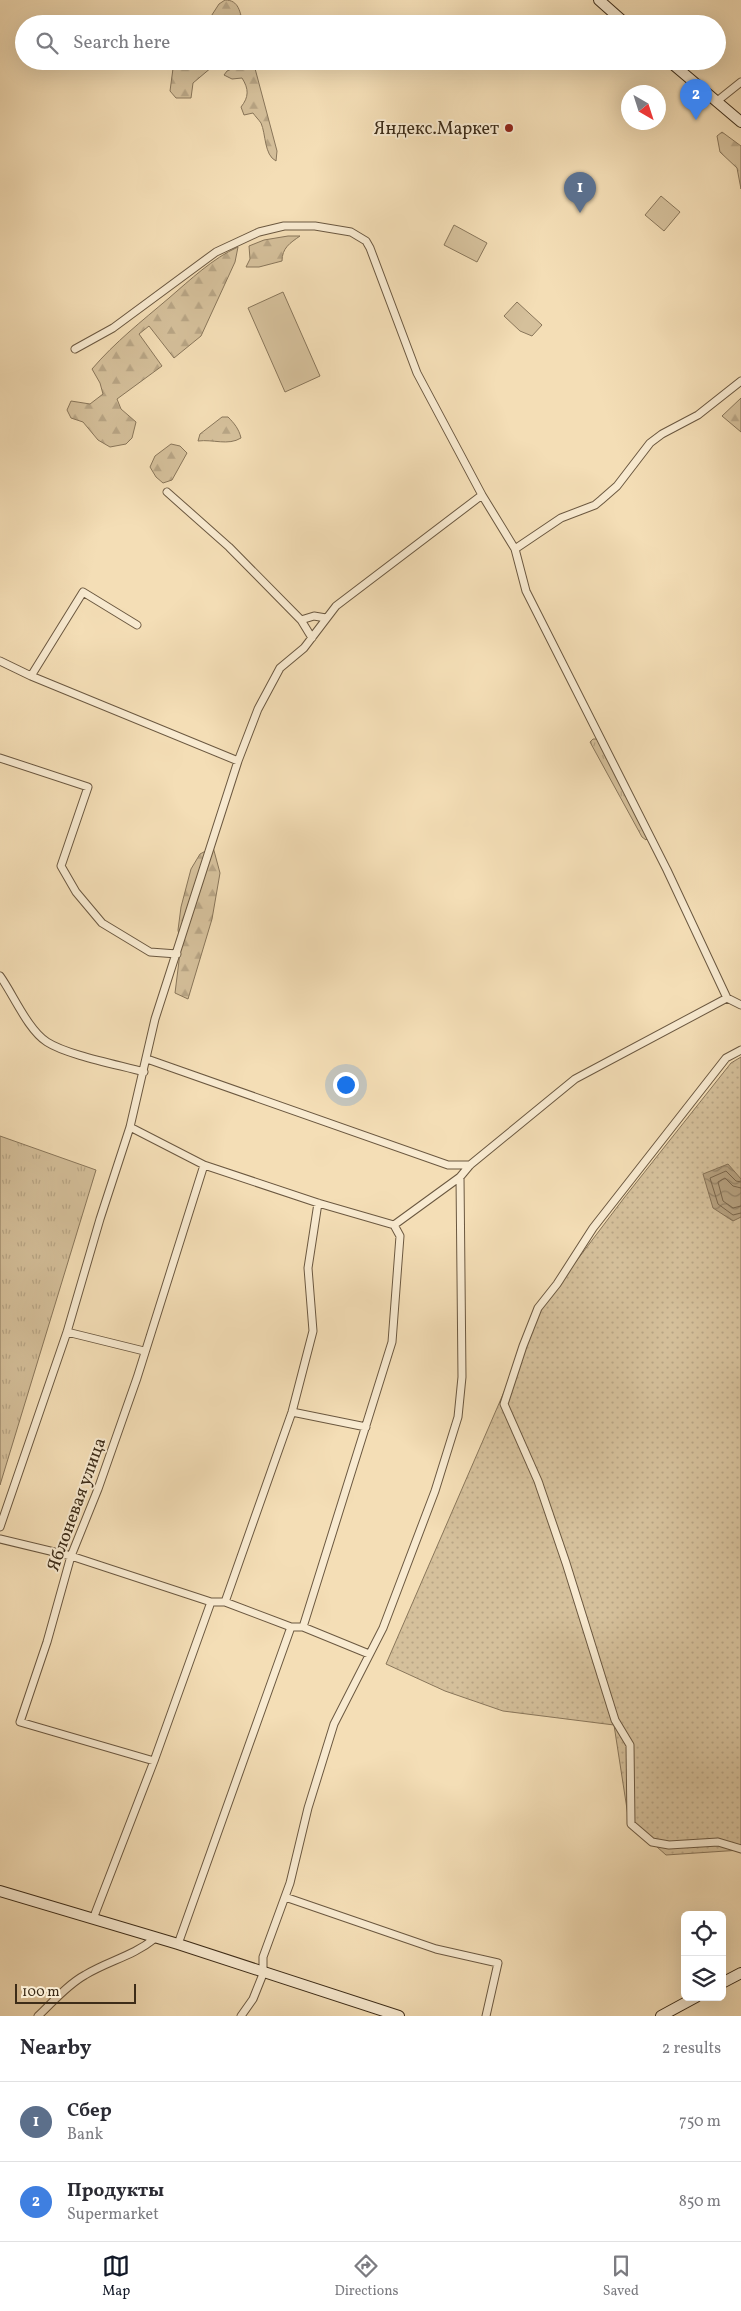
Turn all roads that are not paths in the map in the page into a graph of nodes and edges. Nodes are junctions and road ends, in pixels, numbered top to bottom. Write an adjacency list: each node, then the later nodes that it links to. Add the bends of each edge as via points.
1 (598, 0): 2 (street)
2 (616, 15)
3 (679, 70): 5 (street)
4 (741, 82): 5 (street)
5 (716, 102): 6 (street)
6 (741, 122)
7 (75, 349): 10 (street, via 113,328 216,252 240,240 260,232 300,224 352,232 366,240 370,248 416,373)
8 (741, 381): 11 (street, via 698,415 650,443 617,486 601,500 562,518)
9 (167, 492): 13 (street, via 229,547)
10 (482, 495): 11 (street); 12 (street, via 355,591)
11 (515, 548): 22 (street, via 526,591 667,870)
12 (326, 618): 13 (street, via 314,616); 15 (street)
13 (301, 620): 15 (street)
14 (137, 625): 17 (street, via 83,592)
15 (312, 638): 19 (street, via 271,681)
16 (0, 661): 17 (street)
17 (32, 676): 19 (street)
18 (0, 758): 20 (street, via 88,787 61,866 76,892 102,923 150,952)
19 (238, 761): 20 (street)
20 (177, 954): 25 (street, via 155,1019)
21 (0, 976): 26 (street, via 46,1042)
22 (727, 998): 23 (street); 29 (street, via 575,1079)
23 (741, 1005)
24 (741, 1050): 46 (street, via 726,1058 593,1228 538,1308 504,1404 541,1490 615,1720 630,1745 631,1824 652,1842 670,1845 718,1842)
25 (147, 1059): 26 (street); 29 (street, via 448,1165)
26 (144, 1072): 27 (street)
27 (130, 1127): 28 (street); 33 (street)
28 (204, 1165): 31 (street); 34 (street, Яблоневая улица)
29 (470, 1165): 30 (street)
30 (460, 1177): 32 (street); 44 (street, via 462,1376 458,1417 435,1491)
31 (318, 1203): 32 (street); 35 (street, via 308,1268 313,1331)
32 (394, 1226): 36 (street, via 400,1236 392,1342)
33 (67, 1332): 34 (street); 37 (street)
34 (144, 1351): 39 (street, Яблоневая улица, via 98,1489)
35 (292, 1412): 36 (street); 41 (street)
36 (366, 1427): 43 (street)
37 (0, 1527)
38 (0, 1538): 39 (street)
39 (71, 1556): 40 (street); 45 (street, Яблоневая улица, via 20,1722)
40 (211, 1602): 41 (street); 45 (street)
41 (224, 1602): 42 (street)
42 (291, 1626): 43 (street); 51 (street)
43 (303, 1627): 44 (street)
44 (370, 1654): 48 (street, via 334,1724)
45 (154, 1761): 49 (street)
46 (741, 1849)
47 (0, 1892): 49 (street)
48 (285, 1897): 53 (street, via 263,1957); 59 (street, via 436,1949 498,1963)
49 (92, 1919): 50 (street)
50 (154, 1939): 51 (street); 56 (street, via 140,1950 85,1975)
51 (178, 1944): 53 (street)
52 (741, 1973): 54 (street)
53 (263, 1974): 57 (street, via 254,1999); 58 (street)
54 (726, 1981)
55 (689, 2001): 60 (street)
56 (38, 2016)
57 (241, 2016)
58 (399, 2016)
59 (486, 2016)
60 (661, 2016)

